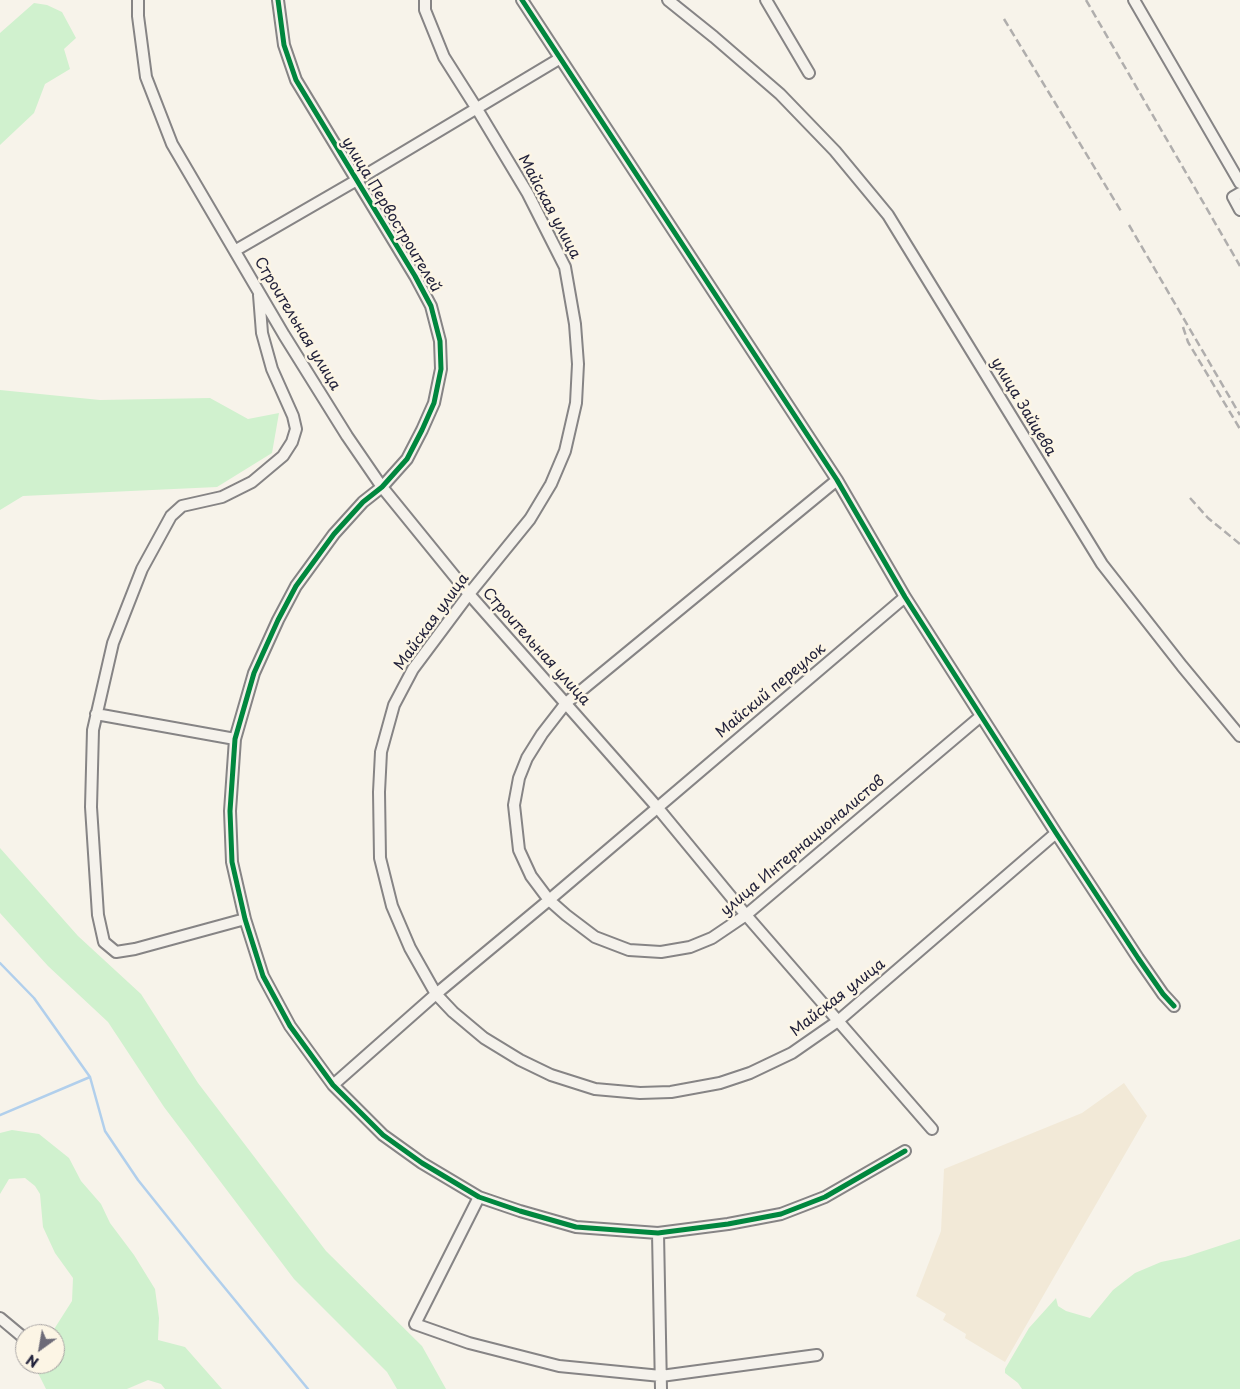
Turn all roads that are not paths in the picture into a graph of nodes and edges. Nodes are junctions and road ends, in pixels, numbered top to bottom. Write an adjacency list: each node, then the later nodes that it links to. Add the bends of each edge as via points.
1 (138, 0): 15 (street, Строительная улица, via 146,77 172,144)
2 (278, 0): 11 (street, улица Первостроителей, via 284,45 296,80)
3 (425, 0): 10 (street, Майская улица, via 425,10 444,57)
4 (522, 0): 8 (street)
5 (668, 0): 24 (street, улица Зайцева, via 780,94 835,151 888,215 1102,564)
6 (766, 0): 9 (street)
7 (1134, 0): 12 (street)
8 (560, 59): 10 (street); 17 (street)
9 (809, 73)
10 (477, 109): 11 (street); 19 (street, Майская улица, via 528,194 565,267 578,364 576,403 565,451 551,484 530,519)
11 (357, 180): 15 (street); 18 (street, улица Первостроителей, via 431,306 440,341 441,369 434,403 407,459)
12 (1240, 183)
13 (1240, 193): 14 (street, via 1233,197)
14 (1240, 210)
15 (236, 250): 16 (street, Строительная улица)
16 (259, 293): 18 (street, Строительная улица); 22 (street, via 262,333 272,369 293,416 296,430 292,442 282,456 252,482 222,497 182,506 171,516 142,570 113,643)
17 (837, 480): 20 (street); 21 (street, улица Интернационалистов)
18 (382, 487): 19 (street, Строительная улица); 25 (street, улица Первостроителей, via 363,502 334,534 296,586 254,673)
19 (469, 594): 21 (street, Строительная улица); 31 (street, Майская улица, via 413,669 394,705 382,752 380,858 392,906 410,948)
20 (905, 598): 23 (street); 26 (street, Майский переулок)
21 (566, 703): 26 (street, Строительная улица); 28 (street, улица Интернационалистов, via 527,758 514,805 520,850 531,876)
22 (96, 714): 25 (street); 30 (street, via 92,730 91,806 98,915 104,942 116,952)
23 (981, 716): 27 (street); 29 (street, улица Интернационалистов)
24 (1240, 736)
25 (235, 740): 30 (street, улица Первостроителей, via 230,812 232,862)
26 (657, 807): 28 (street, Майский переулок); 29 (street, Строительная улица)
27 (1056, 833): 32 (street, via 1153,980); 33 (street, Майская улица)
28 (549, 900): 29 (street, улица Интернационалистов, via 595,937 628,950 661,952 690,947 712,938); 31 (street, Майский переулок)
29 (746, 915): 33 (street, Строительная улица)
30 (245, 919): 34 (street, улица Первостроителей, via 263,976 286,1018)
31 (436, 994): 33 (street, Майская улица, via 484,1038 550,1075 595,1089 640,1093 671,1092 710,1085 750,1073 792,1053); 34 (street, Майский переулок)
32 (1174, 1006)
33 (838, 1021): 35 (street, Строительная улица)
34 (333, 1085): 37 (street, улица Первостроителей, via 383,1135)
35 (932, 1129)
36 (905, 1151): 38 (street, улица Первостроителей, via 825,1197 781,1214)
37 (479, 1197): 38 (street, улица Первостроителей, via 576,1227); 42 (street, via 415,1324 469,1344 559,1366)
38 (658, 1233): 42 (street)
39 (0, 1318): 40 (street)
40 (15, 1330)
41 (817, 1355): 42 (street)
42 (661, 1376): 43 (street)
43 (661, 1389)

